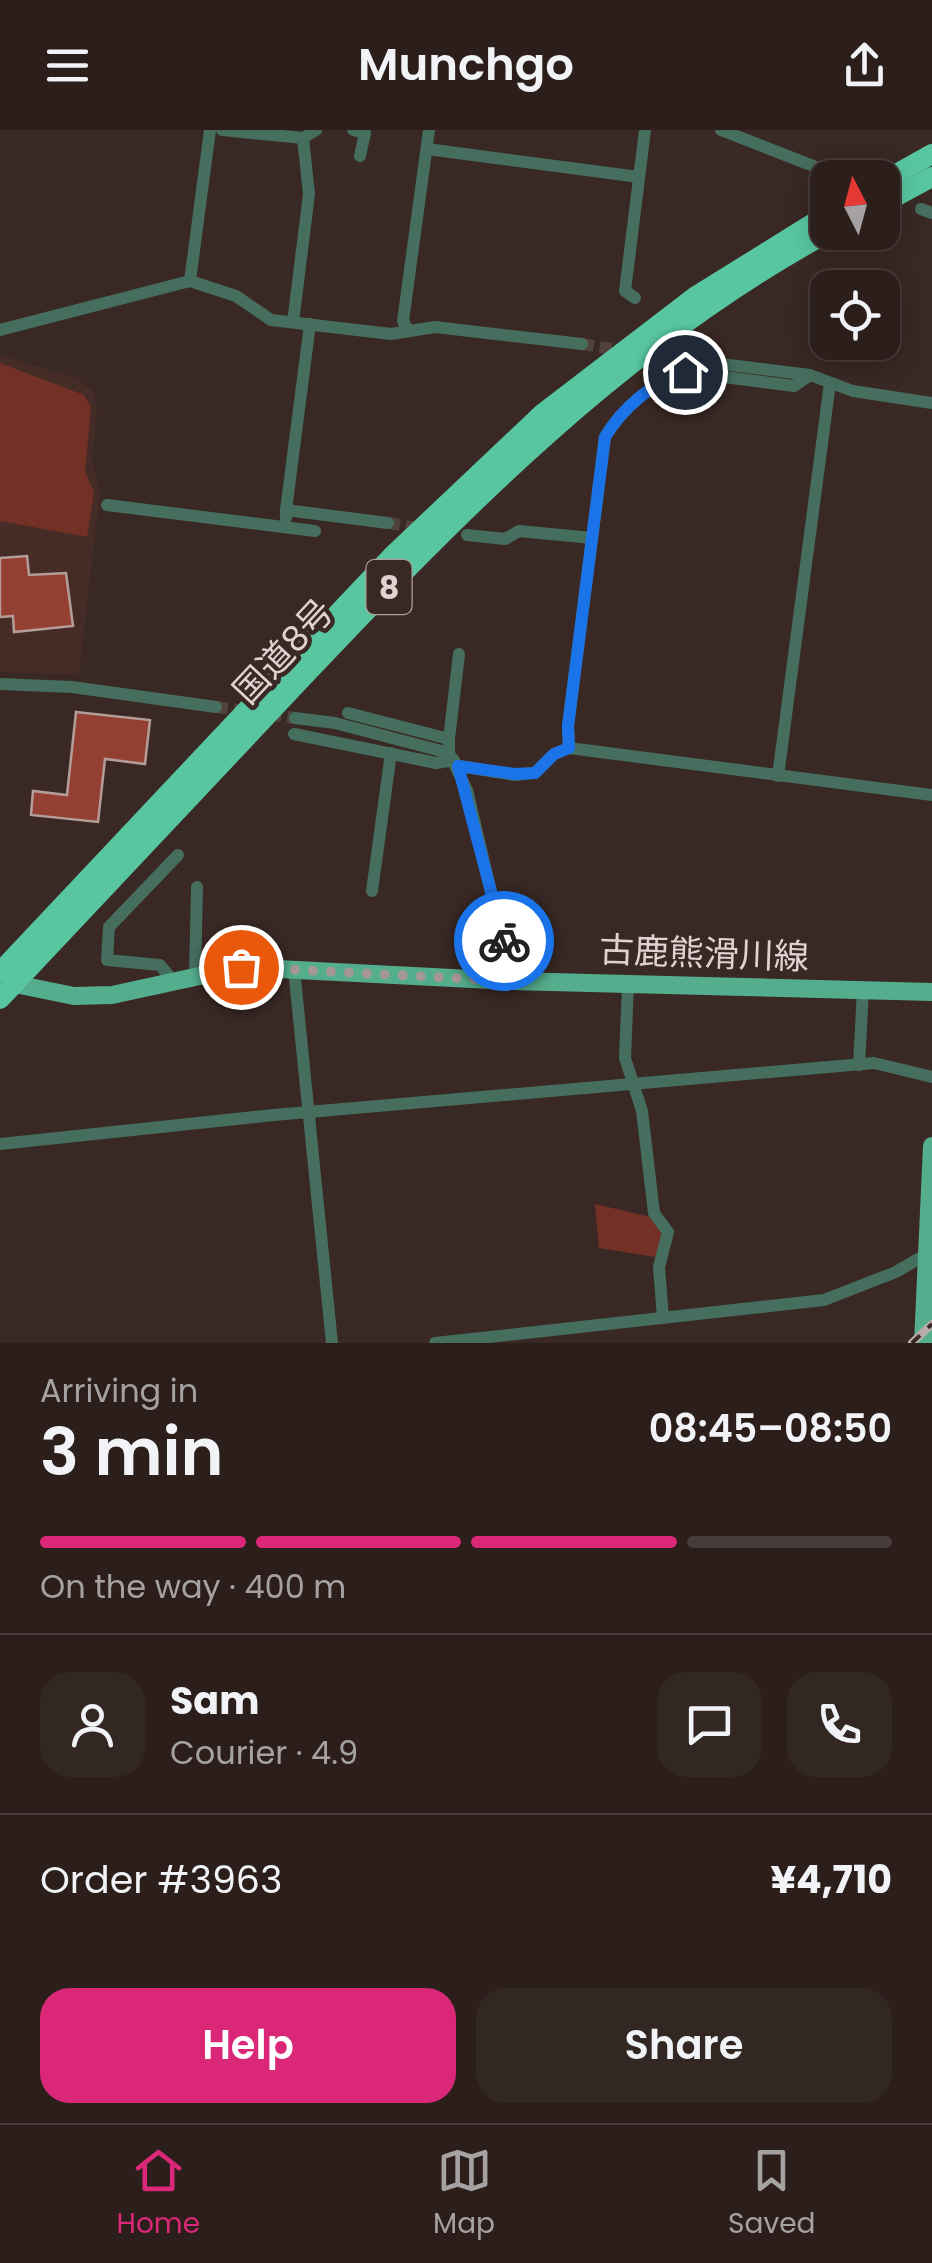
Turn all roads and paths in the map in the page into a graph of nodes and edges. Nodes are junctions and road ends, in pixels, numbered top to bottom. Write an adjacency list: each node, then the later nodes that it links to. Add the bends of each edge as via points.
1 (210, 130): 19 (street)
2 (222, 130): 8 (street)
3 (316, 130): 8 (street)
4 (352, 130): 11 (street, via 365,133)
5 (430, 130): 9 (street)
6 (645, 130): 14 (street)
7 (721, 130): 12 (street)
8 (303, 138): 21 (street, via 309,194)
9 (427, 149): 14 (street); 24 (street, via 403,322)
10 (932, 154): 13 (highway)
11 (360, 156)
12 (810, 165)
13 (900, 172)
14 (639, 177): 20 (street, via 625,290)
15 (932, 177): 16 (highway)
16 (900, 194)
17 (810, 225): 55 (highway, 国道8号 / 8, via 696,296 542,414 392,556)
18 (810, 244): 55 (highway, 国道8号 / 8, via 629,368 481,494)
19 (190, 281): 21 (street, via 236,296 271,320); 23 (street)
20 (635, 298)
21 (293, 322): 22 (street)
22 (310, 324): 24 (street); 31 (street)
23 (0, 330)
24 (408, 330): 25 (street, via 434,327)
25 (582, 344)
26 (681, 359): 27 (street)
27 (810, 375): 28 (street); 36 (street, via 794,386 685,372 669,376 617,418 605,437)
28 (830, 382): 29 (street); 46 (street)
29 (932, 403)
30 (107, 505): 33 (street)
31 (286, 510): 32 (street); 33 (street)
32 (388, 523)
33 (285, 525): 34 (street)
34 (316, 531)
35 (467, 535): 36 (street, via 505,539 518,531)
36 (592, 538): 43 (street)
37 (459, 654): 45 (street)
38 (0, 684): 39 (street, via 72,686)
39 (216, 708)
40 (348, 713): 45 (street)
41 (295, 718): 45 (street)
42 (294, 734): 44 (street)
43 (569, 748): 45 (street, via 535,773 515,774); 46 (street)
44 (391, 753): 45 (street, via 436,764); 50 (street)
45 (453, 755): 54 (street)
46 (778, 776): 47 (street)
47 (932, 795)
48 (178, 854): 53 (street, via 109,927 107,960 160,965)
49 (197, 887): 52 (street)
50 (372, 892)
51 (294, 969): 52 (main road, 古鹿熊滑川線, via 241,967); 54 (main road, 古鹿熊滑川線); 62 (street)
52 (194, 975): 53 (main road, 古鹿熊滑川線)
53 (173, 981): 55 (main road, 古鹿熊滑川線, via 93,996)
54 (512, 981): 56 (main road, 古鹿熊滑川線)
55 (4, 984)
56 (628, 984): 57 (main road, 古鹿熊滑川線); 61 (street, via 626,1058)
57 (863, 990): 58 (main road, 古鹿熊滑川線); 59 (street)
58 (932, 992)
59 (860, 1065): 60 (street); 61 (street)
60 (932, 1077)
61 (636, 1084): 62 (street); 66 (street, via 654,1214 668,1232 659,1267)
62 (310, 1114): 63 (street); 67 (street)
63 (0, 1144)
64 (932, 1146): 65 (main road)
65 (928, 1253): 66 (street, via 824,1300); 69 (main road)
66 (663, 1318): 68 (street)
67 (332, 1343)
68 (436, 1343)
69 (923, 1343)

